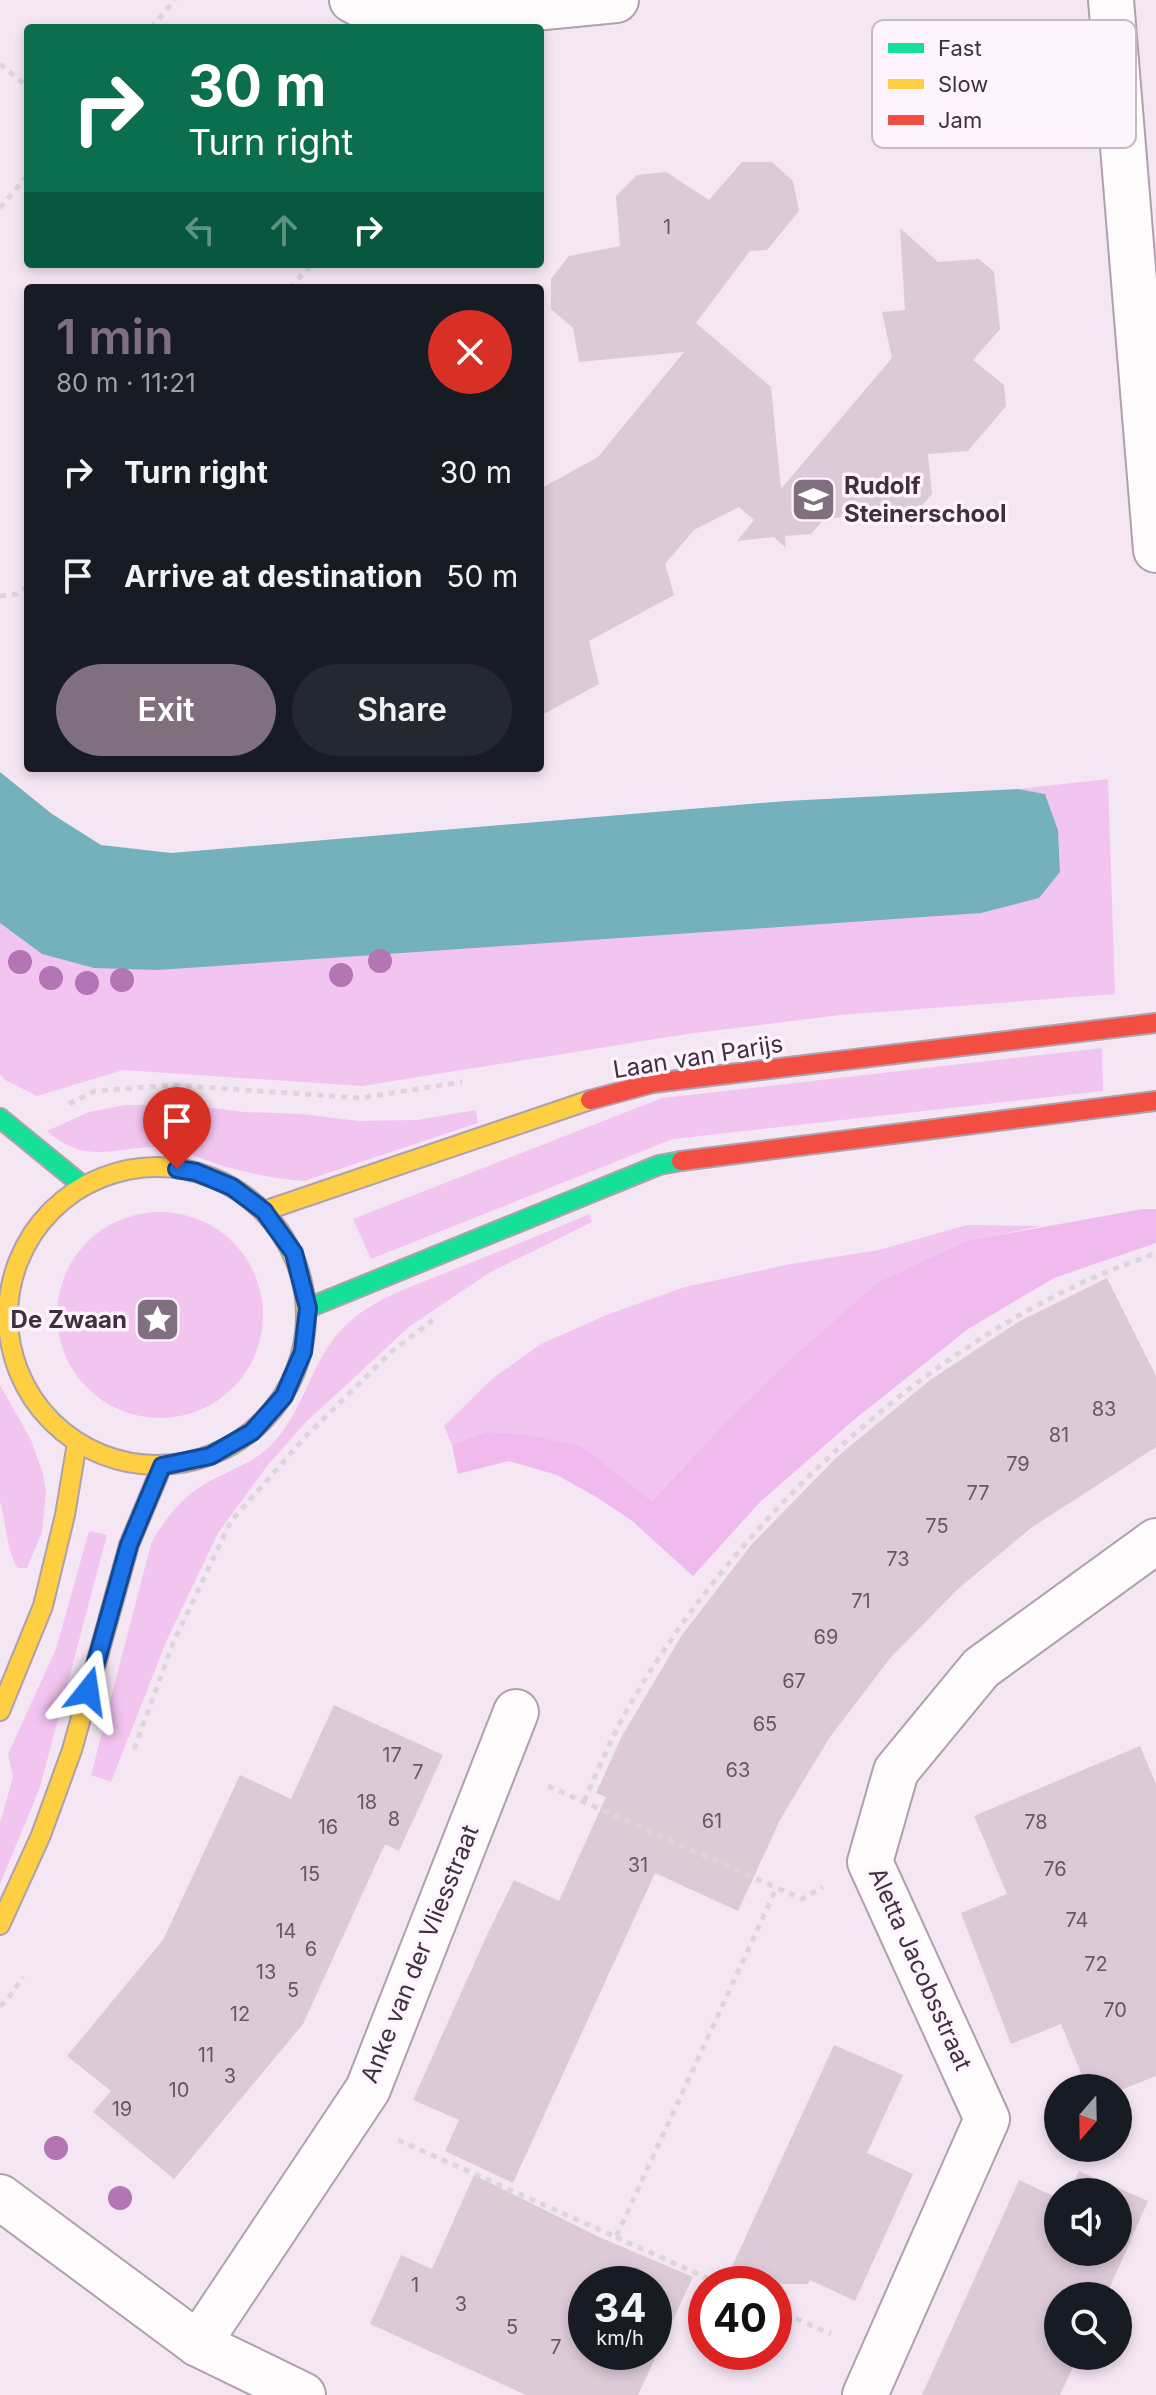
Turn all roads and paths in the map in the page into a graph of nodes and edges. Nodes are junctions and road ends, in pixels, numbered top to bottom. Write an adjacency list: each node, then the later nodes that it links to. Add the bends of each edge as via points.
1 (175, 0): 6 (path)
2 (352, 0): 3 (street, via 404,18)
3 (616, 0)
4 (1111, 0): 5 (street)
5 (1113, 20)
6 (154, 24)
7 (0, 64): 8 (path)
8 (24, 84)
9 (1123, 148): 14 (street)
10 (24, 180): 11 (path)
11 (0, 208)
12 (308, 268): 13 (path)
13 (294, 284)
14 (1156, 550)
15 (24, 589): 16 (path)
16 (0, 596)
17 (1156, 1023): 21 (street, Laan van Parijs, via 640,1086)
18 (1156, 1101): 25 (street, via 659,1165)
19 (0, 1118): 20 (street)
20 (82, 1185): 21 (street, via 118,1171 157,1166 196,1172 232,1187); 24 (street, via 54,1206)
21 (264, 1211): 25 (street, via 294,1253)
22 (0, 1249): 24 (street)
23 (1156, 1253): 34 (path, via 1088,1279 988,1334 899,1398 813,1471 691,1613 623,1718)
24 (16, 1260): 27 (street, via 8,1296 15,1364 29,1395)
25 (308, 1308): 28 (street, via 303,1352 284,1396 252,1432 210,1456)
26 (307, 1435): 32 (path, via 231,1521 174,1641)
27 (77, 1443): 28 (street, via 117,1461); 30 (street, via 43,1606)
28 (162, 1466): 37 (street, via 129,1545 72,1750)
29 (1156, 1541): 35 (street, Aletta Jacobsstraat, via 981,1668 896,1771)
30 (0, 1711)
31 (516, 1712): 33 (street, Anke van der Vliesstraat)
32 (130, 1759)
33 (496, 1763): 34 (path); 40 (street, Anke van der Vliesstraat, via 368,2089)
34 (584, 1801): 36 (path)
35 (870, 1862): 36 (path, via 802,1899); 46 (street, Aletta Jacobsstraat, via 987,2119)
36 (777, 1887): 42 (path)
37 (0, 1925)
38 (24, 1974): 39 (path)
39 (0, 2006)
40 (349, 2117): 42 (path); 44 (street, Anke van der Vliesstraat)
41 (0, 2197): 44 (street)
42 (616, 2237): 43 (path)
43 (688, 2270)
44 (198, 2344): 45 (street)
45 (303, 2395)
46 (865, 2395)

